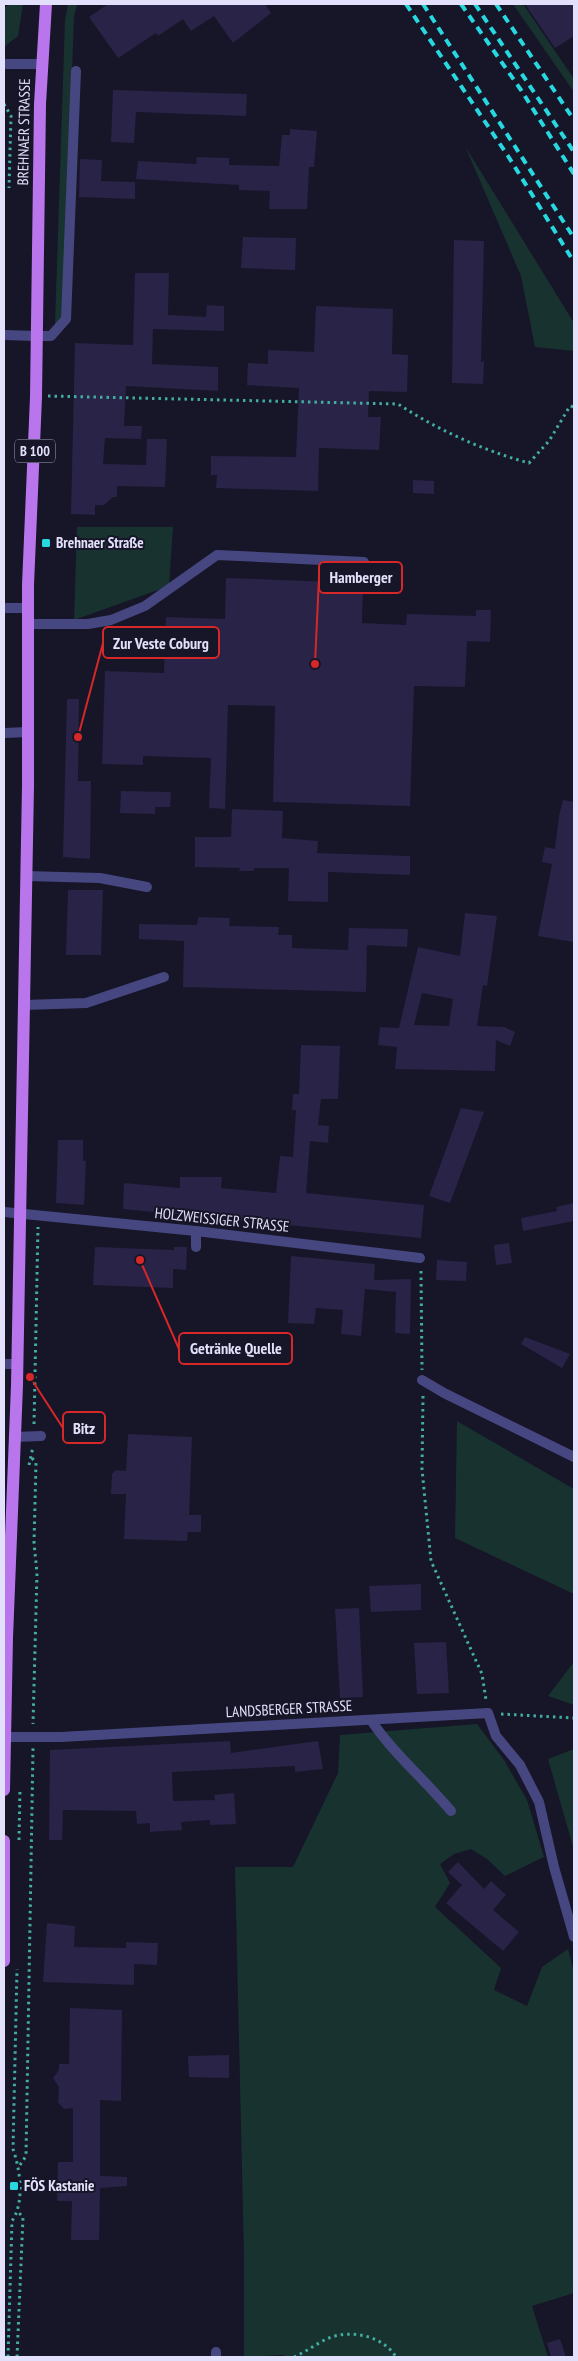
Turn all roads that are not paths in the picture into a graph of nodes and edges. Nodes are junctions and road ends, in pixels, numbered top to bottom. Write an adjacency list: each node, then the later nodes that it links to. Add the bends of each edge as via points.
1 (46, 4): 3 (main road, BREHNAER STRASSE / B 100)
2 (4, 64): 3 (street)
3 (41, 64): 6 (main road, BREHNAER STRASSE / B 100)
4 (76, 71): 6 (street, via 66,319 52,336)
5 (4, 335): 6 (street)
6 (37, 336): 9 (main road, BREHNAER STRASSE / B 100)
7 (364, 562): 10 (street, via 217,555 145,606 110,620 88,624)
8 (4, 608): 9 (street)
9 (28, 608): 10 (main road, BREHNAER STRASSE / B 100)
10 (28, 624): 11 (main road, BREHNAER STRASSE / B 100)
11 (27, 732): 12 (street); 13 (main road, BREHNAER STRASSE / B 100)
12 (4, 733)
13 (26, 876): 14 (street, via 100,878); 16 (main road, BREHNAER STRASSE / B 100)
14 (147, 887)
15 (164, 977): 16 (street, via 86,1003)
16 (24, 1005): 18 (main road, BREHNAER STRASSE / B 100)
17 (4, 1212): 18 (street, HOLZWEISSIGER STRASSE)
18 (20, 1214): 19 (street, HOLZWEISSIGER STRASSE); 22 (main road, BREHNAER STRASSE / B 100)
19 (196, 1231): 20 (street); 21 (street, HOLZWEISSIGER STRASSE)
20 (196, 1246)
21 (420, 1258)
22 (10, 1364): 24 (main road, BREHNAER STRASSE / B 100)
23 (422, 1380): 26 (street)
24 (15, 1436): 25 (street); 27 (main road, BREHNAER STRASSE / B 100)
25 (37, 1436)
26 (574, 1457)
27 (4, 1717): 29 (main road, BREHNAER STRASSE / B 100)
28 (371, 1720): 29 (street, LANDSBERGER STRASSE); 31 (street); 33 (street, LANDSBERGER STRASSE, via 488,1714 496,1736 520,1764 538,1802)
29 (5, 1737): 30 (main road, BREHNAER STRASSE / B 100)
30 (4, 1790)
31 (451, 1811)
32 (4, 1841): 34 (main road)
33 (574, 1936)
34 (4, 1961)

